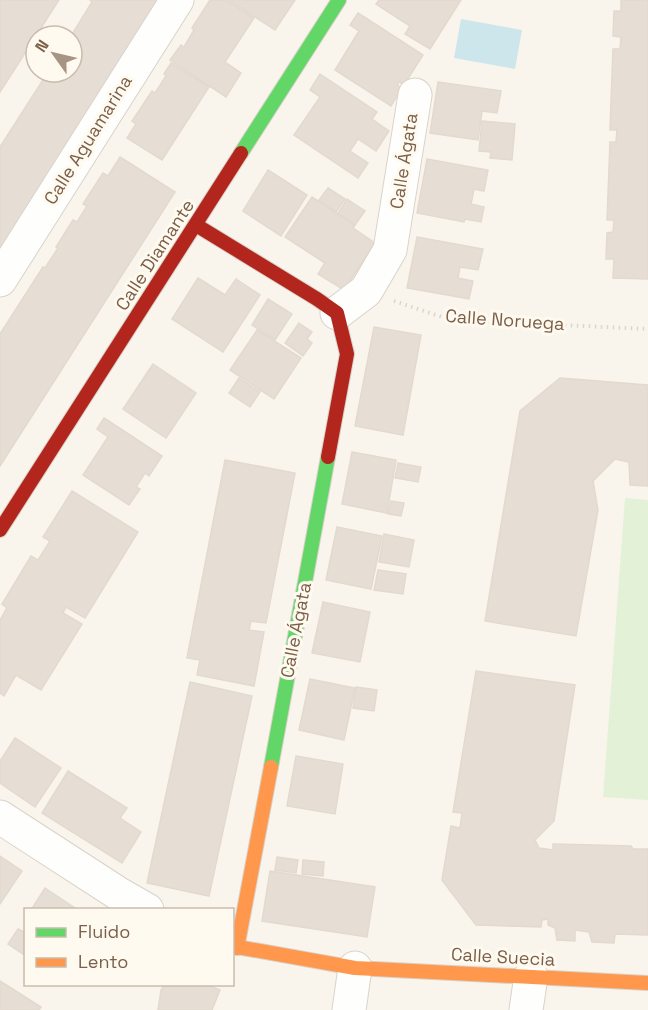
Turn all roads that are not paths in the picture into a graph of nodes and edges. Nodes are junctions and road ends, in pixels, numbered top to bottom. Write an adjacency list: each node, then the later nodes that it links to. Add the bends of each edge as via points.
1 (177, 0): 5 (street, Calle Aguamarina)
2 (339, 0): 4 (street, Calle Diamante)
3 (415, 95): 6 (street, Calle Ágata, via 390,250 366,291)
4 (196, 225): 6 (street); 7 (street, Calle Diamante)
5 (0, 280)
6 (337, 313): 10 (street, Calle Ágata, via 347,354)
7 (0, 530)
8 (0, 817): 9 (street)
9 (145, 908)
10 (235, 947): 11 (street, Calle Suecia)
11 (355, 968): 12 (street, Calle Suecia); 14 (street)
12 (531, 976): 13 (street, Calle Suecia); 15 (street)
13 (648, 983)
14 (350, 1010)
15 (525, 1010)

